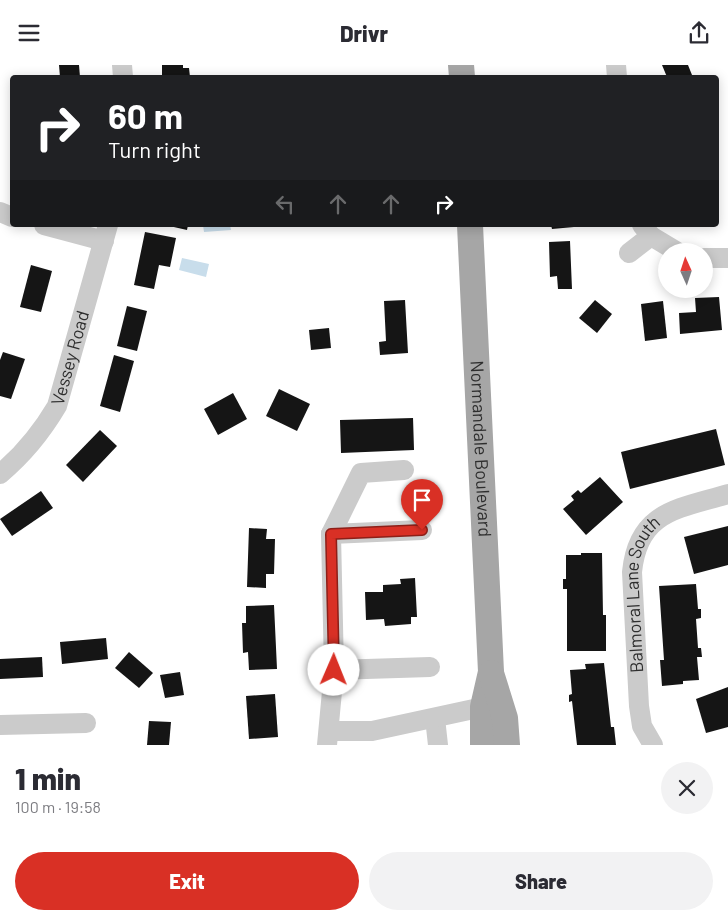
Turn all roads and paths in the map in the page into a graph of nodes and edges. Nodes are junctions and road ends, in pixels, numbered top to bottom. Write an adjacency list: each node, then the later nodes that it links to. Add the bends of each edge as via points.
1 (60, 227): 4 (street)
2 (470, 227): 16 (main road, Normandale Boulevard)
3 (647, 230): 5 (street); 6 (street)
4 (106, 233): 10 (street, Vessey Road, via 57,405 42,432)
5 (665, 243)
6 (629, 253)
7 (713, 258): 8 (street)
8 (728, 258)
9 (404, 470): 13 (street, via 361,473)
10 (0, 474)
11 (728, 494): 25 (street, Balmoral Lane South, via 665,514 650,524 633,555 639,706 642,726)
12 (422, 530): 13 (street)
13 (331, 534): 15 (street)
14 (430, 667): 15 (street)
15 (334, 670): 21 (street)
16 (490, 672): 17 (main road, Normandale Boulevard); 24 (main road, Normandale Boulevard, via 505,717)
17 (483, 707): 18 (street); 23 (main road, Normandale Boulevard)
18 (435, 718): 21 (street); 22 (street)
19 (86, 723): 20 (street)
20 (0, 725)
21 (328, 738)
22 (438, 745)
23 (483, 745)
24 (507, 745)
25 (653, 745)

